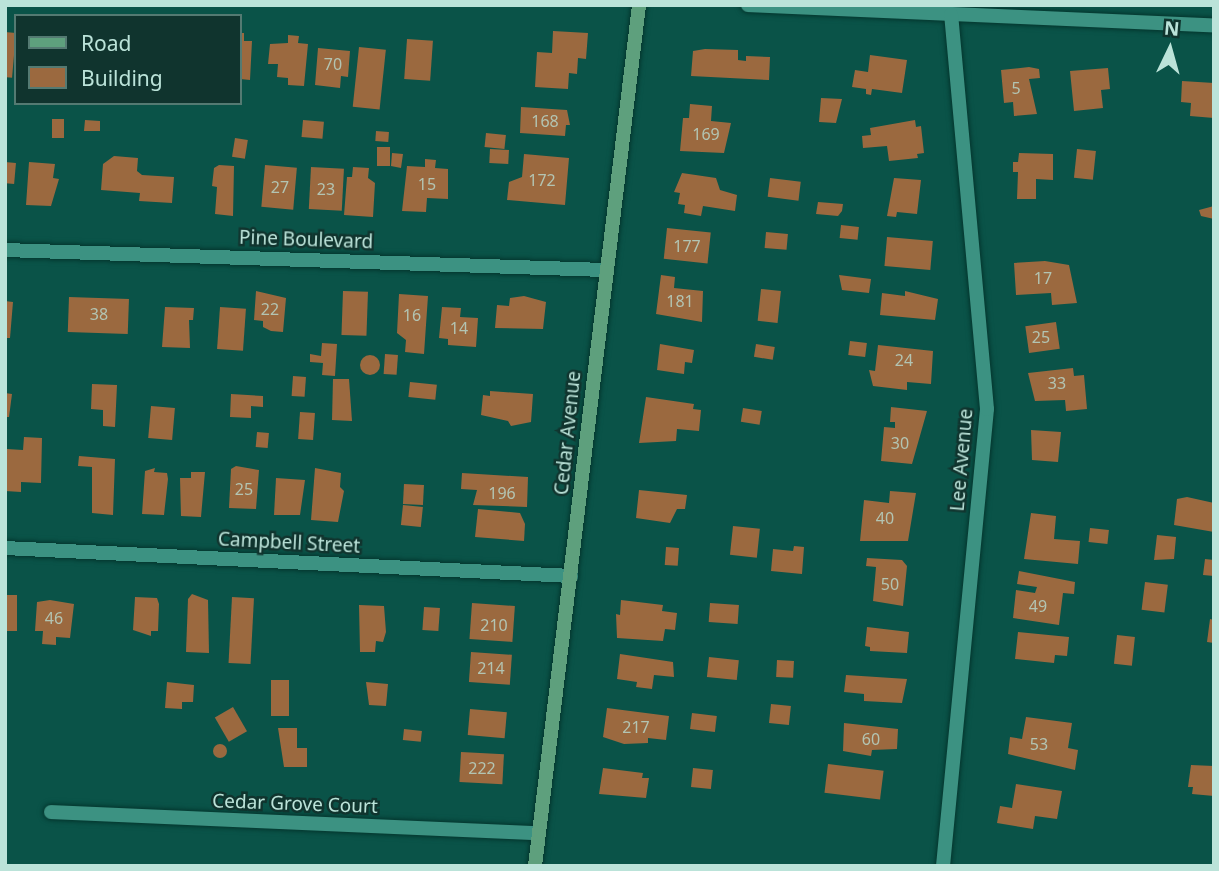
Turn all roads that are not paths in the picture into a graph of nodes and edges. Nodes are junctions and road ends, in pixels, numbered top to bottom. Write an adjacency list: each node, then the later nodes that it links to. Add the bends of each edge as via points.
1 (639, 5): 6 (street, Cedar Avenue)
2 (748, 5): 3 (street)
3 (950, 15): 4 (street); 12 (street, Lee Avenue, via 987,409)
4 (1214, 25)
5 (5, 250): 6 (street, Pine Boulevard)
6 (606, 270): 8 (street, Cedar Avenue)
7 (5, 548): 8 (street, Campbell Street)
8 (571, 576): 10 (street, Cedar Avenue)
9 (51, 812): 10 (street, Cedar Grove Court)
10 (537, 833): 11 (street, Cedar Avenue)
11 (535, 866)
12 (943, 866)

